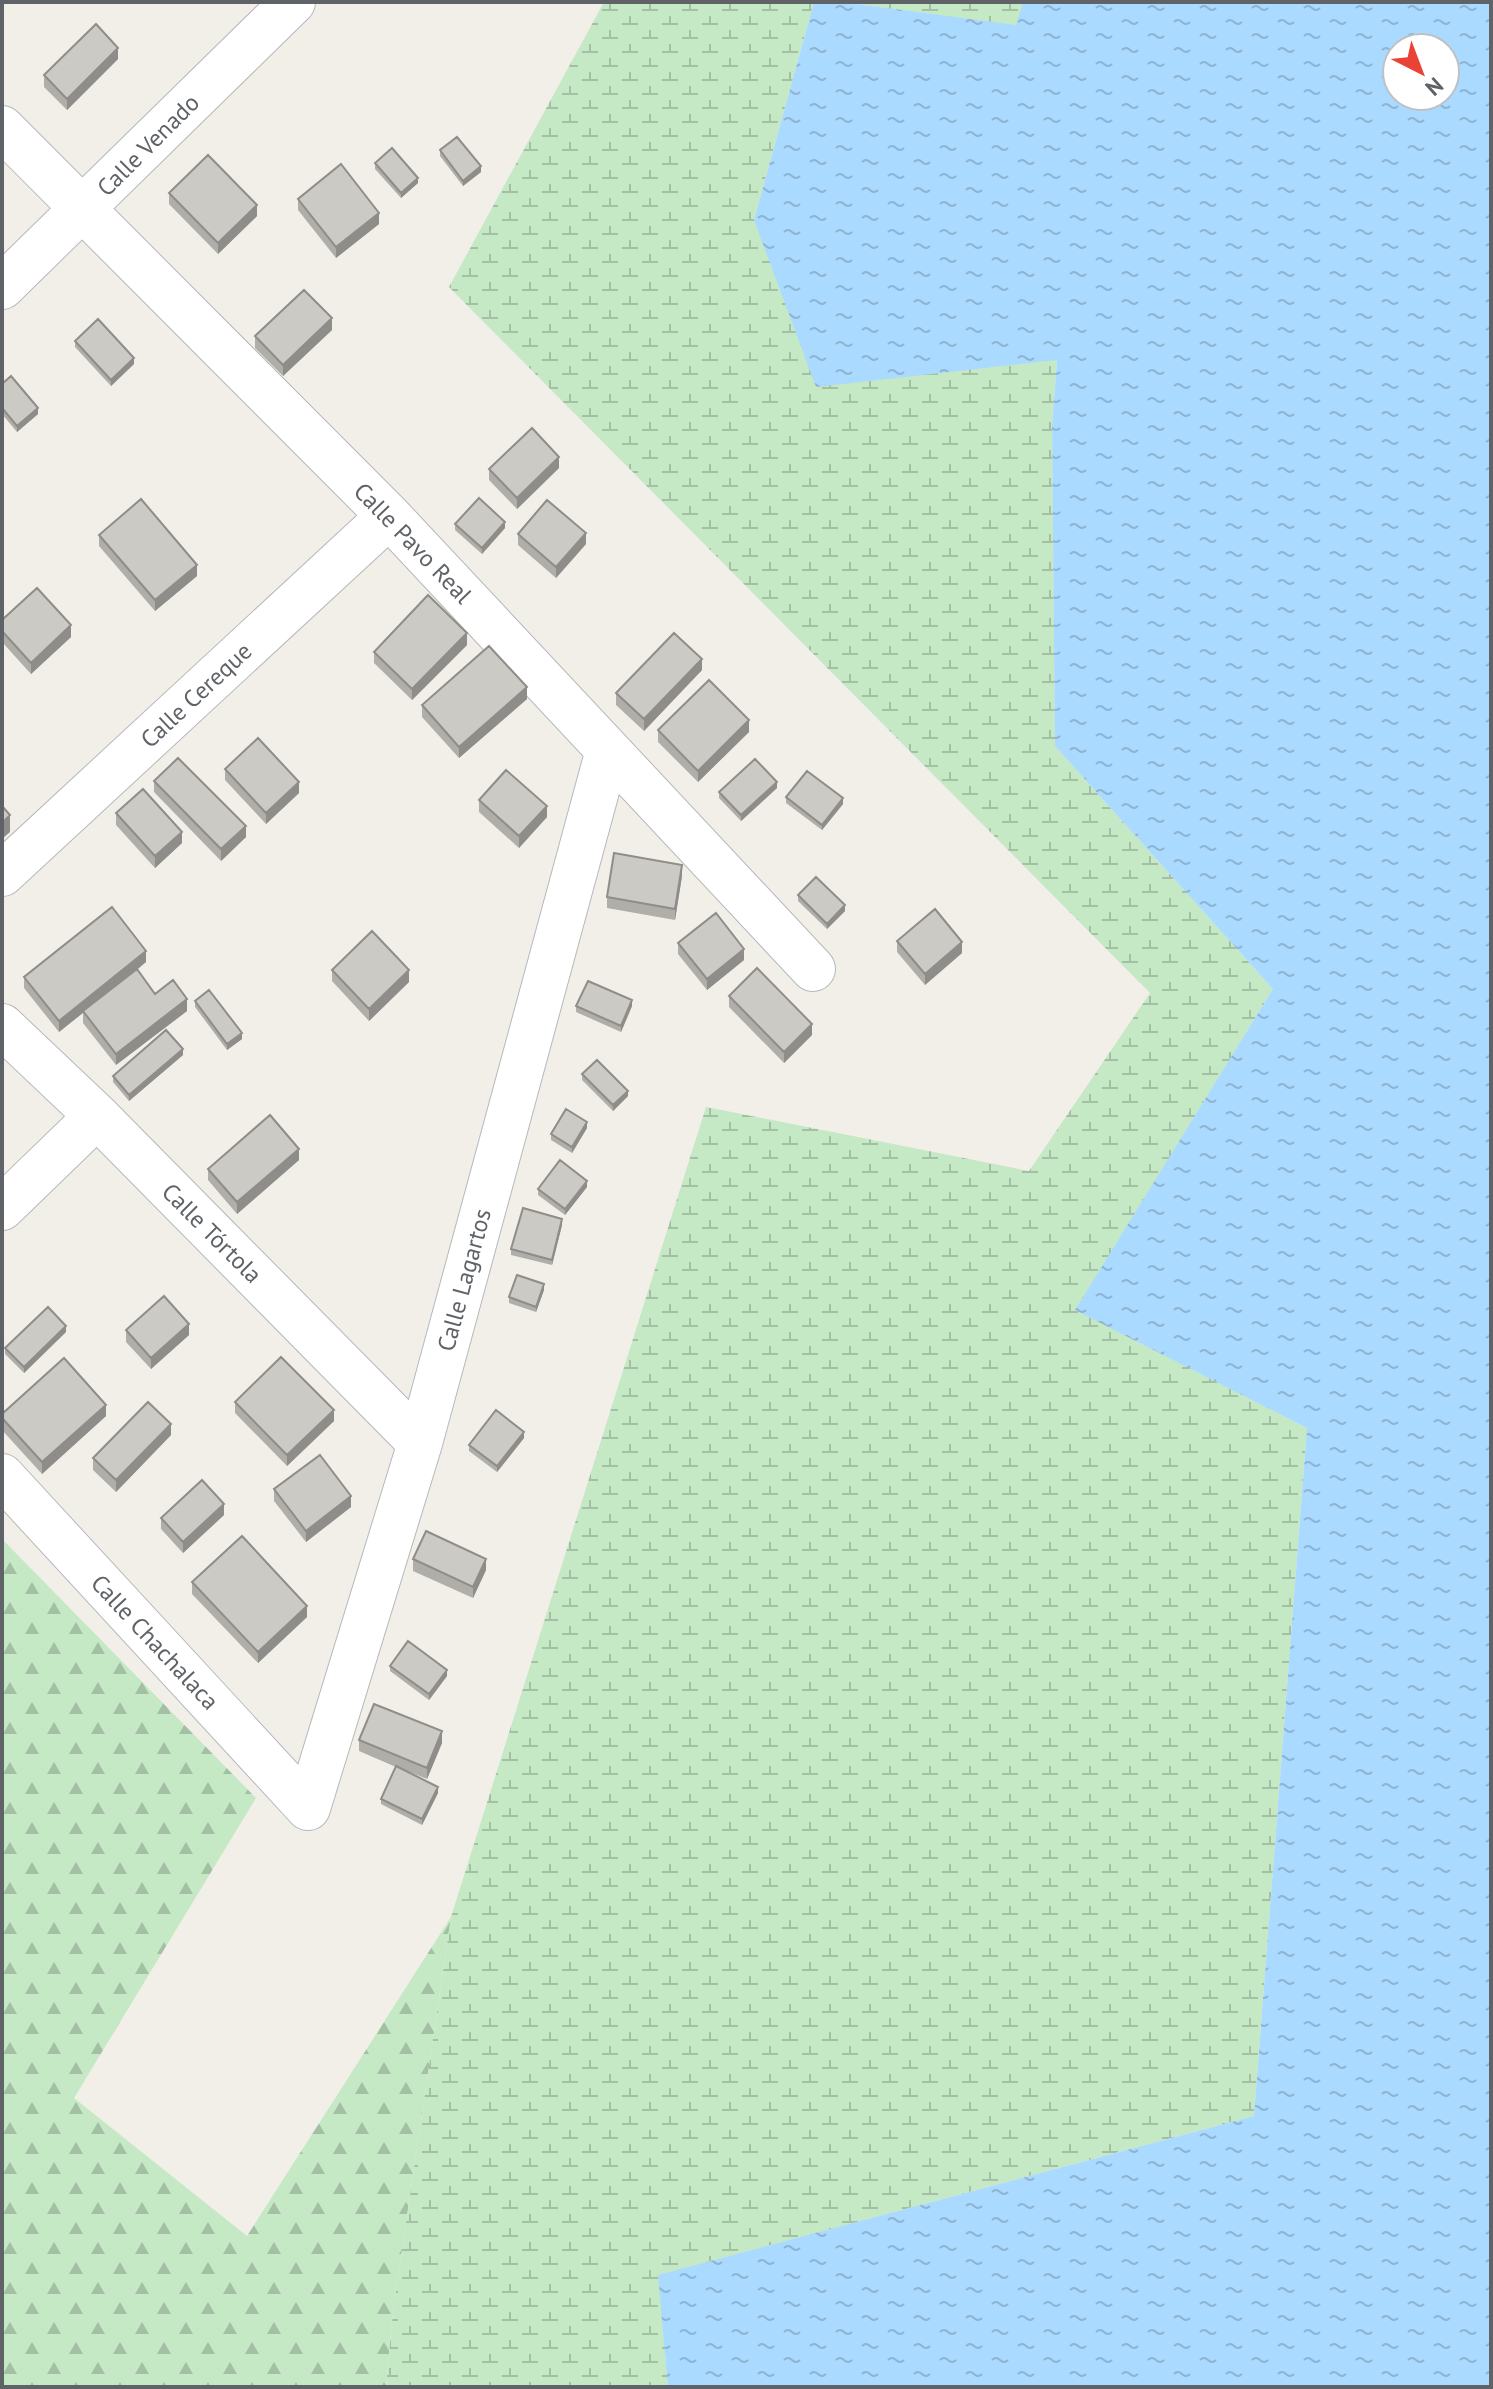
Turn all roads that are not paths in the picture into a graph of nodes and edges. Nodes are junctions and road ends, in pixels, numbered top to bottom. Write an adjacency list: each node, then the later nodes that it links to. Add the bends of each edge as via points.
1 (293, 2): 3 (street, Calle Venado)
2 (2, 128): 3 (street, Calle Pavo Real)
3 (83, 210): 4 (street, Calle Venado); 5 (street, Calle Pavo Real)
4 (2, 287)
5 (389, 516): 6 (street, Calle Pavo Real); 7 (street, Calle Cereque)
6 (608, 750): 8 (street, Calle Pavo Real); 12 (street, Calle Lagartos)
7 (2, 874)
8 (813, 969)
9 (2, 1026): 10 (street, Calle Tórtola)
10 (97, 1116): 11 (street); 12 (street, Calle Tórtola)
11 (2, 1208)
12 (420, 1443): 14 (street, Calle Lagartos)
13 (2, 1476): 14 (street, Calle Chachalaca)
14 (308, 1808)

